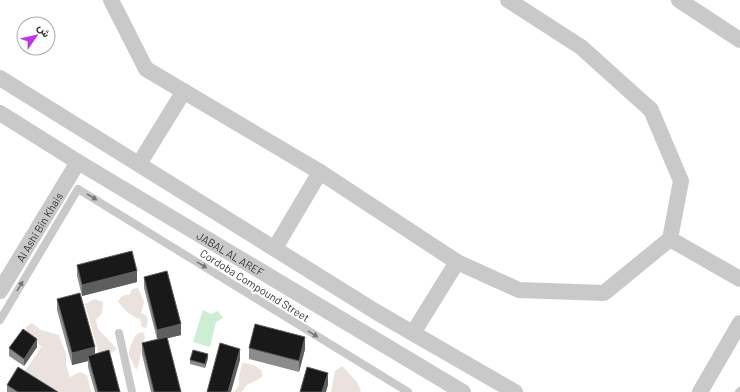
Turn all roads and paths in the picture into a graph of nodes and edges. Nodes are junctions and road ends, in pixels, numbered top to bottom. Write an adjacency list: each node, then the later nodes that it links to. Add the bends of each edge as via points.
1 (111, 0): 6 (street, via 146,69)
2 (508, 0): 11 (street, via 581,47 651,110 681,181)
3 (680, 0): 4 (street)
4 (740, 40)
5 (0, 78): 9 (street)
6 (184, 92): 9 (street); 10 (street)
7 (0, 113): 8 (street, JABAL AL AREF)
8 (78, 162): 15 (street, Al Ashi Bin Khais); 22 (street, JABAL AL AREF)
9 (139, 164): 12 (street)
10 (320, 172): 12 (street); 13 (street)
11 (670, 239): 13 (street, via 604,293 519,290); 14 (street)
12 (275, 248): 19 (street)
13 (457, 262): 19 (street)
14 (740, 279)
15 (0, 291)
16 (0, 320): 21 (lane, Cordoba Compound Street, one-way to 21, via 78,188)
17 (740, 323): 24 (street)
18 (119, 333): 20 (lane)
19 (413, 333): 23 (street)
20 (132, 392)
21 (408, 392)
22 (463, 392)
23 (515, 392)
24 (700, 392)

